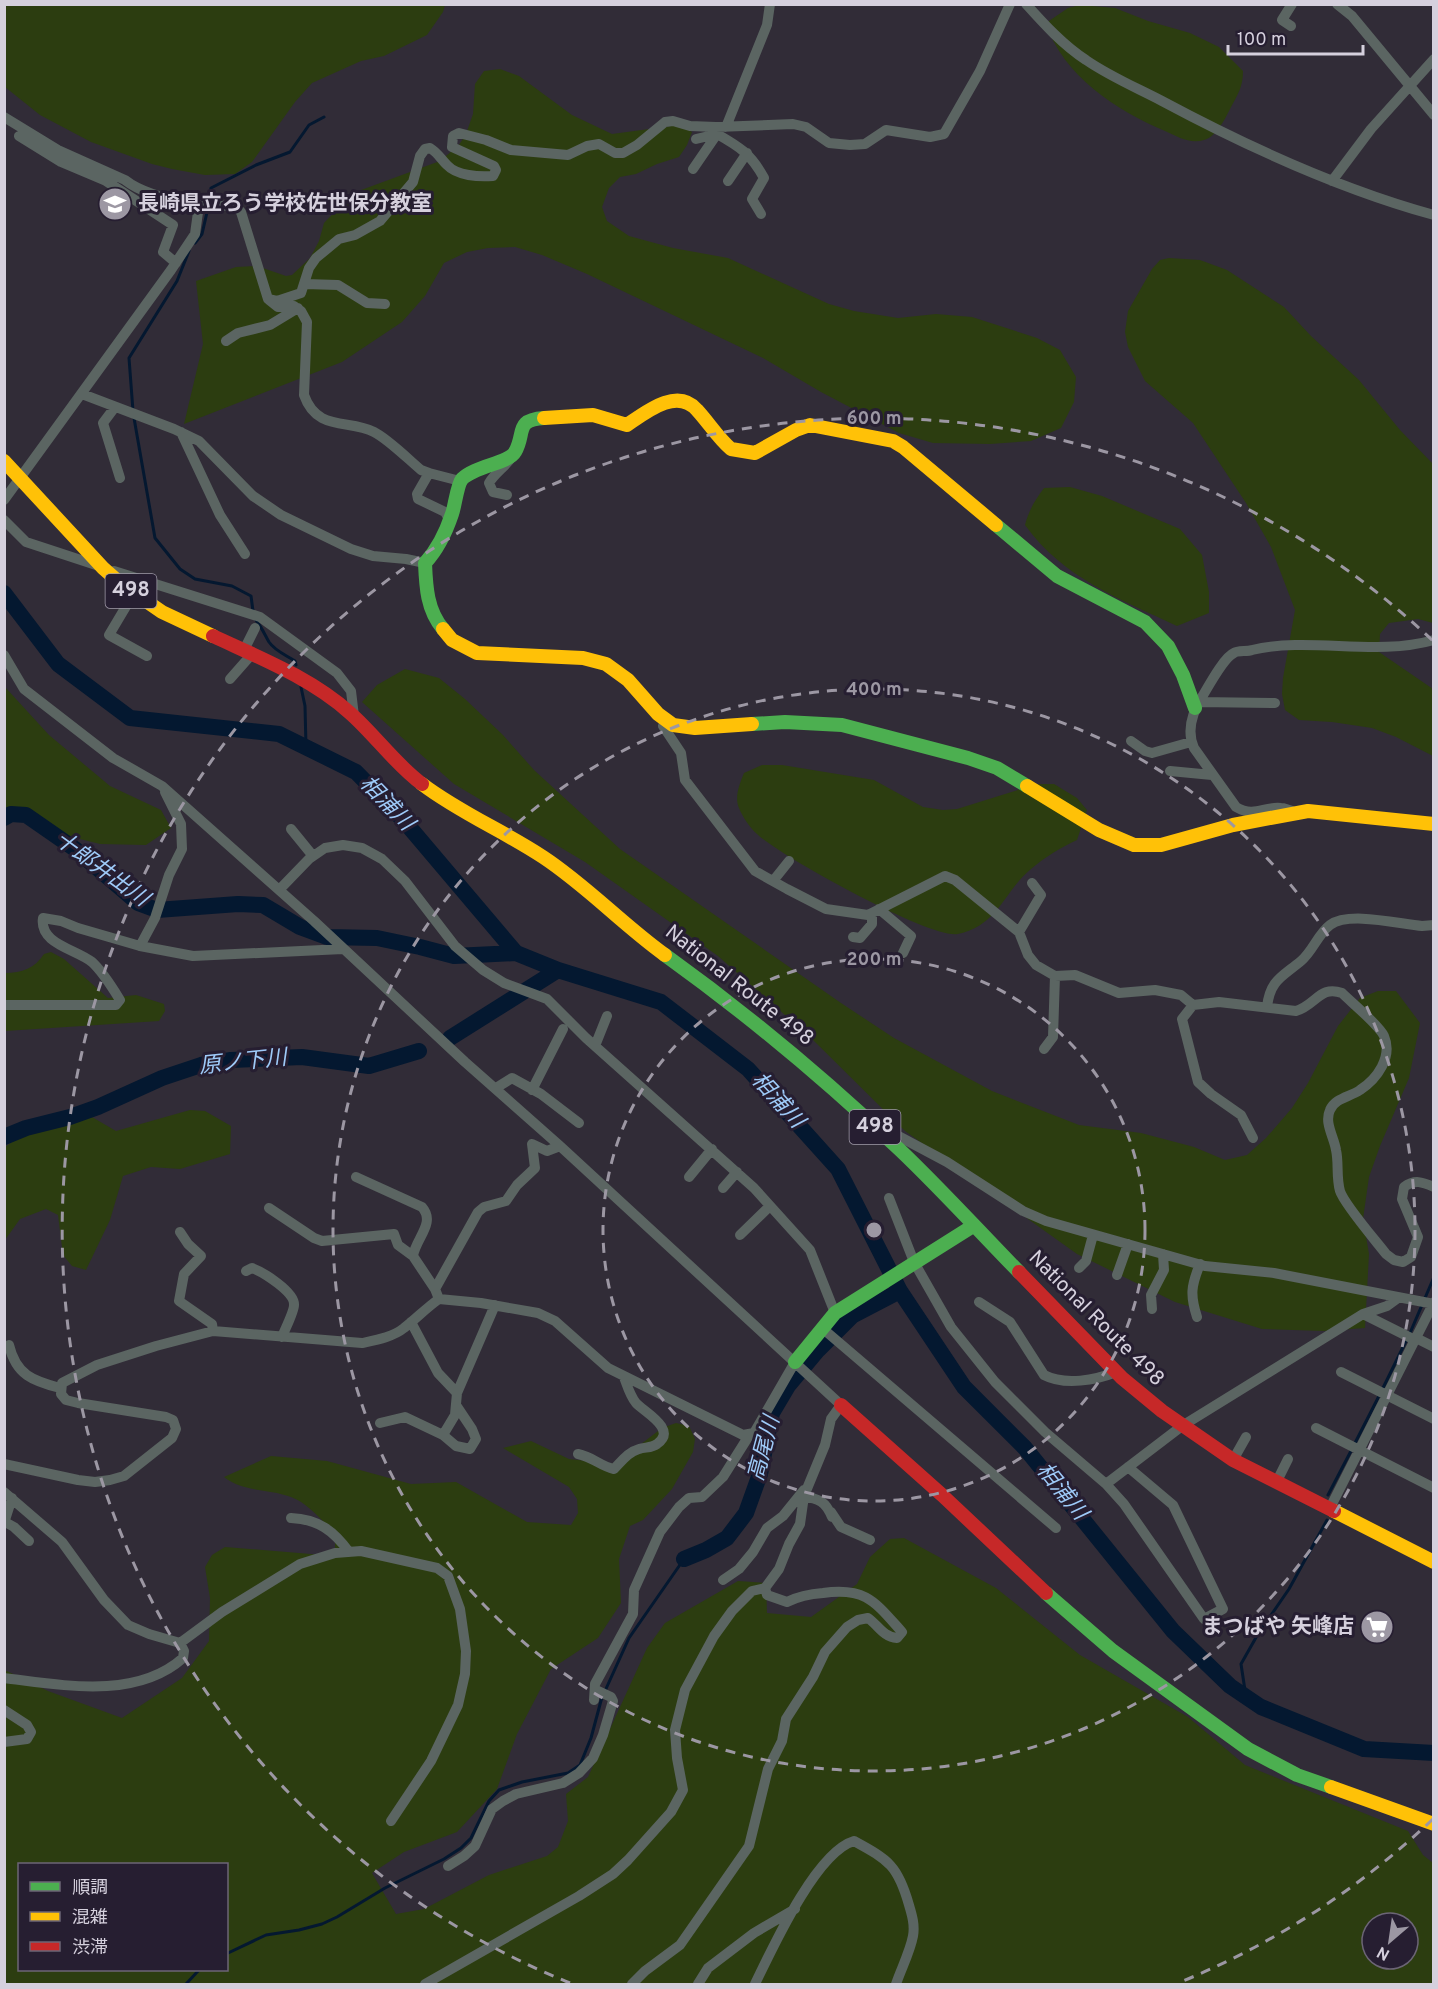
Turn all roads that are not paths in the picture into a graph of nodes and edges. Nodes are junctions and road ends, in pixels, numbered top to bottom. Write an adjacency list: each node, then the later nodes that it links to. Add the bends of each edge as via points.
1 (770, 4): 11 (street, via 766,25)
2 (1010, 4): 11 (street, via 980,71 944,134 930,137 886,130 865,144 850,146 829,142 806,127 793,124)
3 (1026, 4): 17 (street, via 1085,60 1192,117)
4 (1292, 4): 6 (street, via 1282,20)
5 (1338, 4): 8 (street)
6 (1291, 26)
7 (1434, 60): 8 (street)
8 (1410, 85): 9 (street); 17 (street)
9 (1434, 115)
10 (4, 117): 18 (street, via 58,150 144,191)
11 (720, 129): 13 (street); 14 (street); 15 (street); 22 (street, via 665,122 623,153 599,144 568,155 511,150 459,133 453,136 452,147 494,166 493,176 453,171 435,151 426,149 412,182 380,221 339,239 316,258)
12 (19, 136): 21 (street, via 61,162 106,182 173,225 163,252)
13 (696, 140)
14 (747, 153): 16 (street); 19 (street, via 764,178 752,199)
15 (693, 169)
16 (728, 181)
17 (1332, 181): 20 (street)
18 (207, 205): 21 (street, via 195,234); 23 (street, via 236,206 240,212)
19 (761, 214)
20 (1434, 215)
21 (176, 263): 27 (street)
22 (305, 284): 23 (street, via 301,293 277,301); 24 (street, via 338,285 367,303)
23 (268, 299): 25 (street, via 278,307)
24 (385, 304)
25 (298, 308): 26 (street, via 270,325 238,333); 33 (street, via 307,322 304,395 308,406 334,424 374,432)
26 (226, 341)
27 (82, 394): 28 (street); 34 (street)
28 (115, 407): 29 (street); 32 (street, via 103,423)
29 (181, 432): 40 (street, via 220,515); 41 (street, via 199,441 253,496 281,515 351,549)
30 (514, 454): 35 (main road); 36 (street, via 489,483 493,492); 51 (main road, via 523,425 531,419 593,415 627,424 655,406 680,400 696,408 724,443 747,453 755,453 810,425 893,441 1057,576 1145,622 1168,646)
31 (4, 461): 34 (main road, National Route 498 / 498)
32 (116, 473)
33 (429, 473): 35 (street); 38 (street, via 418,499 445,512)
34 (19, 478): 37 (street); 42 (main road, National Route 498 / 498)
35 (460, 481): 38 (main road)
36 (507, 495)
37 (4, 500)
38 (450, 519): 41 (main road, via 433,555)
39 (4, 520): 42 (street, via 26,542)
40 (245, 554)
41 (425, 563): 59 (main road, via 427,597 436,621 452,640 477,653 583,658 606,664 673,725 842,725 997,768 1099,830 1134,845 1161,845)
42 (104, 568): 43 (main road, National Route 498 / 498); 52 (street, via 260,617 338,673 351,691)
43 (134, 593): 46 (main road, National Route 498 / 498, via 162,612); 48 (street, via 109,635)
44 (255, 628): 46 (street)
45 (1434, 640): 51 (street, via 1366,648 1299,645 1233,653)
46 (248, 652): 49 (street); 52 (main road, National Route 498 / 498, via 315,686)
47 (4, 656): 58 (street, via 24,689 113,758)
48 (147, 656)
49 (230, 679)
50 (1275, 703): 51 (street)
51 (1197, 705): 55 (street, via 1191,717)
52 (354, 717): 84 (main road, National Route 498 / 498, via 415,779 543,857 586,889 658,950 757,1024)
53 (663, 726): 64 (street, via 681,753 685,780 755,871)
54 (1131, 741): 55 (street, via 1152,753)
55 (1191, 742): 57 (street)
56 (1170, 771): 57 (street)
57 (1212, 775): 59 (street, via 1244,812 1282,808)
58 (162, 786): 66 (street); 71 (street, via 181,824 182,849)
59 (1296, 813): 60 (main road)
60 (1434, 824)
61 (291, 829): 62 (street)
62 (313, 856): 66 (street); 80 (street, via 325,848 343,845 362,848 382,859 405,881 455,946 504,983 547,999)
63 (789, 861): 64 (street)
64 (773, 882): 67 (street, via 826,909 868,915)
65 (1032, 883): 69 (street, via 1041,895)
66 (279, 890): 72 (street)
67 (876, 911): 69 (street, via 945,876); 70 (street, via 872,924 860,938); 73 (street, via 911,936)
68 (1434, 925): 77 (street, via 1350,918 1332,924 1306,957 1272,985)
69 (1019, 933): 74 (street, via 1036,966)
70 (854, 937)
71 (140, 946): 72 (street, via 193,956); 75 (street, via 43,918 48,935 94,964 120,1000 116,1005)
72 (343, 949): 82 (street)
73 (903, 953)
74 (1055, 976): 76 (street, via 1075,975 1119,993 1155,990 1181,995); 81 (street, via 1053,1037)
75 (4, 1005)
76 (1193, 1005): 77 (street, via 1219,1002); 86 (street, via 1182,1019 1198,1082 1241,1115)
77 (1267, 1007): 92 (street, via 1296,1011 1306,1008 1325,991 1334,990 1342,993 1383,1034 1387,1049 1374,1078 1359,1091 1334,1102 1328,1122 1337,1151 1341,1194 1394,1260 1403,1262 1411,1257 1418,1237 1402,1199 1404,1187 1412,1181)
78 (607, 1016): 80 (street)
79 (563, 1029): 83 (street)
80 (595, 1046): 88 (street)
81 (1044, 1049)
82 (496, 1088): 83 (street, via 512,1078); 87 (street)
83 (532, 1089): 85 (street)
84 (868, 1120): 98 (main road, National Route 498 / 498); 102 (street, via 947,1162 1023,1211)
85 (579, 1123)
86 (1253, 1138)
87 (560, 1146): 111 (street, via 547,1151 532,1144 535,1168 506,1201 478,1212); 127 (street)
88 (712, 1149): 89 (street); 91 (street)
89 (737, 1172): 93 (street); 95 (street)
90 (356, 1177): 105 (street, via 422,1207 428,1222)
91 (689, 1177)
92 (1434, 1187)
93 (723, 1188)
94 (890, 1198): 106 (street)
95 (770, 1206): 101 (street); 117 (street, via 810,1251)
96 (269, 1209): 100 (street, via 322,1241)
97 (355, 1226): 100 (street)
98 (973, 1226): 106 (main road); 128 (main road, National Route 498 / 498)
99 (180, 1232): 121 (street, via 201,1256 184,1274 179,1301 212,1324)
100 (371, 1235): 105 (street, via 394,1234 398,1245)
101 (740, 1235)
102 (1093, 1235): 103 (street); 108 (street, via 1086,1261)
103 (1128, 1244): 104 (street); 110 (street)
104 (1163, 1254): 107 (street); 116 (street, via 1164,1270 1151,1295)
105 (413, 1256): 111 (street)
106 (911, 1264): 117 (main road); 150 (street, via 951,1327 995,1382)
107 (1200, 1264): 112 (street, via 1274,1273); 119 (street, via 1191,1293)
108 (1079, 1268)
109 (246, 1271): 123 (street, via 261,1271 291,1294 294,1305)
110 (1117, 1275)
111 (437, 1294): 115 (street); 120 (street)
112 (1398, 1298): 114 (street); 118 (street)
113 (979, 1302): 128 (street, via 1010,1322 1044,1375 1060,1381 1102,1378)
114 (1432, 1304): 124 (street)
115 (495, 1305): 130 (street, via 538,1313 555,1321 608,1368); 132 (street)
116 (1152, 1309)
117 (835, 1313): 122 (main road)
118 (1363, 1314): 124 (street); 138 (street)
119 (1197, 1317)
120 (411, 1322): 123 (street, via 379,1340 362,1343); 132 (street, via 438,1373)
121 (213, 1331): 123 (street); 131 (street, via 97,1365 68,1378)
122 (828, 1333): 127 (main road); 160 (street)
123 (282, 1337)
124 (1411, 1338): 126 (street); 133 (street)
125 (9, 1345): 131 (street, via 16,1366 41,1383)
126 (1434, 1347)
127 (798, 1364): 134 (street); 140 (street)
128 (1116, 1372): 138 (main road, National Route 498 / 498)
129 (1341, 1372): 133 (street)
130 (624, 1377): 140 (street, via 743,1435); 144 (street, via 634,1402 660,1423 662,1440 627,1454 614,1469 591,1456)
131 (60, 1388): 147 (street, via 66,1400 166,1417 173,1420 176,1429 172,1438 124,1476 110,1480 78,1480)
132 (458, 1393): 135 (street)
133 (1382, 1393): 136 (street); 143 (street)
134 (841, 1405): 151 (street, via 831,1419); 172 (main road, via 1057,1603 1170,1694 1248,1749 1297,1775)
135 (456, 1406): 141 (street); 141 (street, via 476,1439 470,1449 456,1446)
136 (1434, 1419)
137 (380, 1423): 141 (street, via 405,1417)
138 (1182, 1426): 146 (main road, National Route 498 / 498); 148 (street)
139 (1316, 1428): 143 (street)
140 (750, 1434): 173 (street, via 723,1477 702,1497 689,1498 660,1532 634,1590 633,1614 595,1684 596,1694 614,1701 593,1758 563,1783 516,1794 492,1809 475,1846)
141 (443, 1435)
142 (1246, 1437): 146 (street)
143 (1358, 1450): 152 (street); 155 (street)
144 (578, 1454)
145 (1288, 1459): 149 (street)
146 (1233, 1460): 149 (main road, National Route 498 / 498)
147 (4, 1464)
148 (1128, 1467): 150 (street); 150 (street, via 1173,1505 1223,1609 1204,1619)
149 (1276, 1483): 155 (main road, National Route 498 / 498)
150 (1106, 1484)
151 (808, 1485): 154 (street); 165 (street, via 783,1516 767,1528 739,1569)
152 (1434, 1488)
153 (8, 1495): 158 (street); 167 (street, via 62,1542 104,1600 128,1625)
154 (804, 1497): 156 (street, via 819,1498); 166 (street, via 800,1524 779,1569)
155 (1330, 1508): 164 (main road, National Route 498 / 498)
156 (831, 1512): 159 (street); 161 (street, via 841,1527)
157 (291, 1518): 163 (street, via 306,1518 325,1526)
158 (5, 1522): 162 (street)
159 (836, 1527)
160 (1056, 1528)
161 (870, 1540)
162 (29, 1541)
163 (349, 1552): 167 (street, via 300,1564); 171 (street, via 361,1551 436,1568 448,1576 463,1628 465,1674 458,1705 431,1761)
164 (1434, 1562)
165 (723, 1580)
166 (765, 1588): 175 (street, via 752,1591 732,1611 686,1690 675,1730 683,1790 671,1812 613,1874); 176 (street, via 767,1595 787,1602 800,1596 858,1592 871,1599 902,1632 897,1638 891,1637 867,1618 858,1620 825,1652 786,1719 782,1741 768,1769 749,1846 680,1945)
167 (180, 1643): 168 (street, via 183,1658 171,1669 142,1682 57,1685)
168 (4, 1678)
169 (4, 1710): 170 (street, via 31,1732 27,1739)
170 (4, 1742)
171 (390, 1821)
172 (1434, 1824)
173 (448, 1866)
174 (795, 1909): 177 (street, via 754,1933 708,1968); 178 (street); 179 (street, via 818,1870 843,1846 854,1841 881,1856 902,1881 913,1920 913,1936)
175 (426, 1984)
176 (632, 1984)
177 (698, 1984)
178 (755, 1984)
179 (896, 1984)

